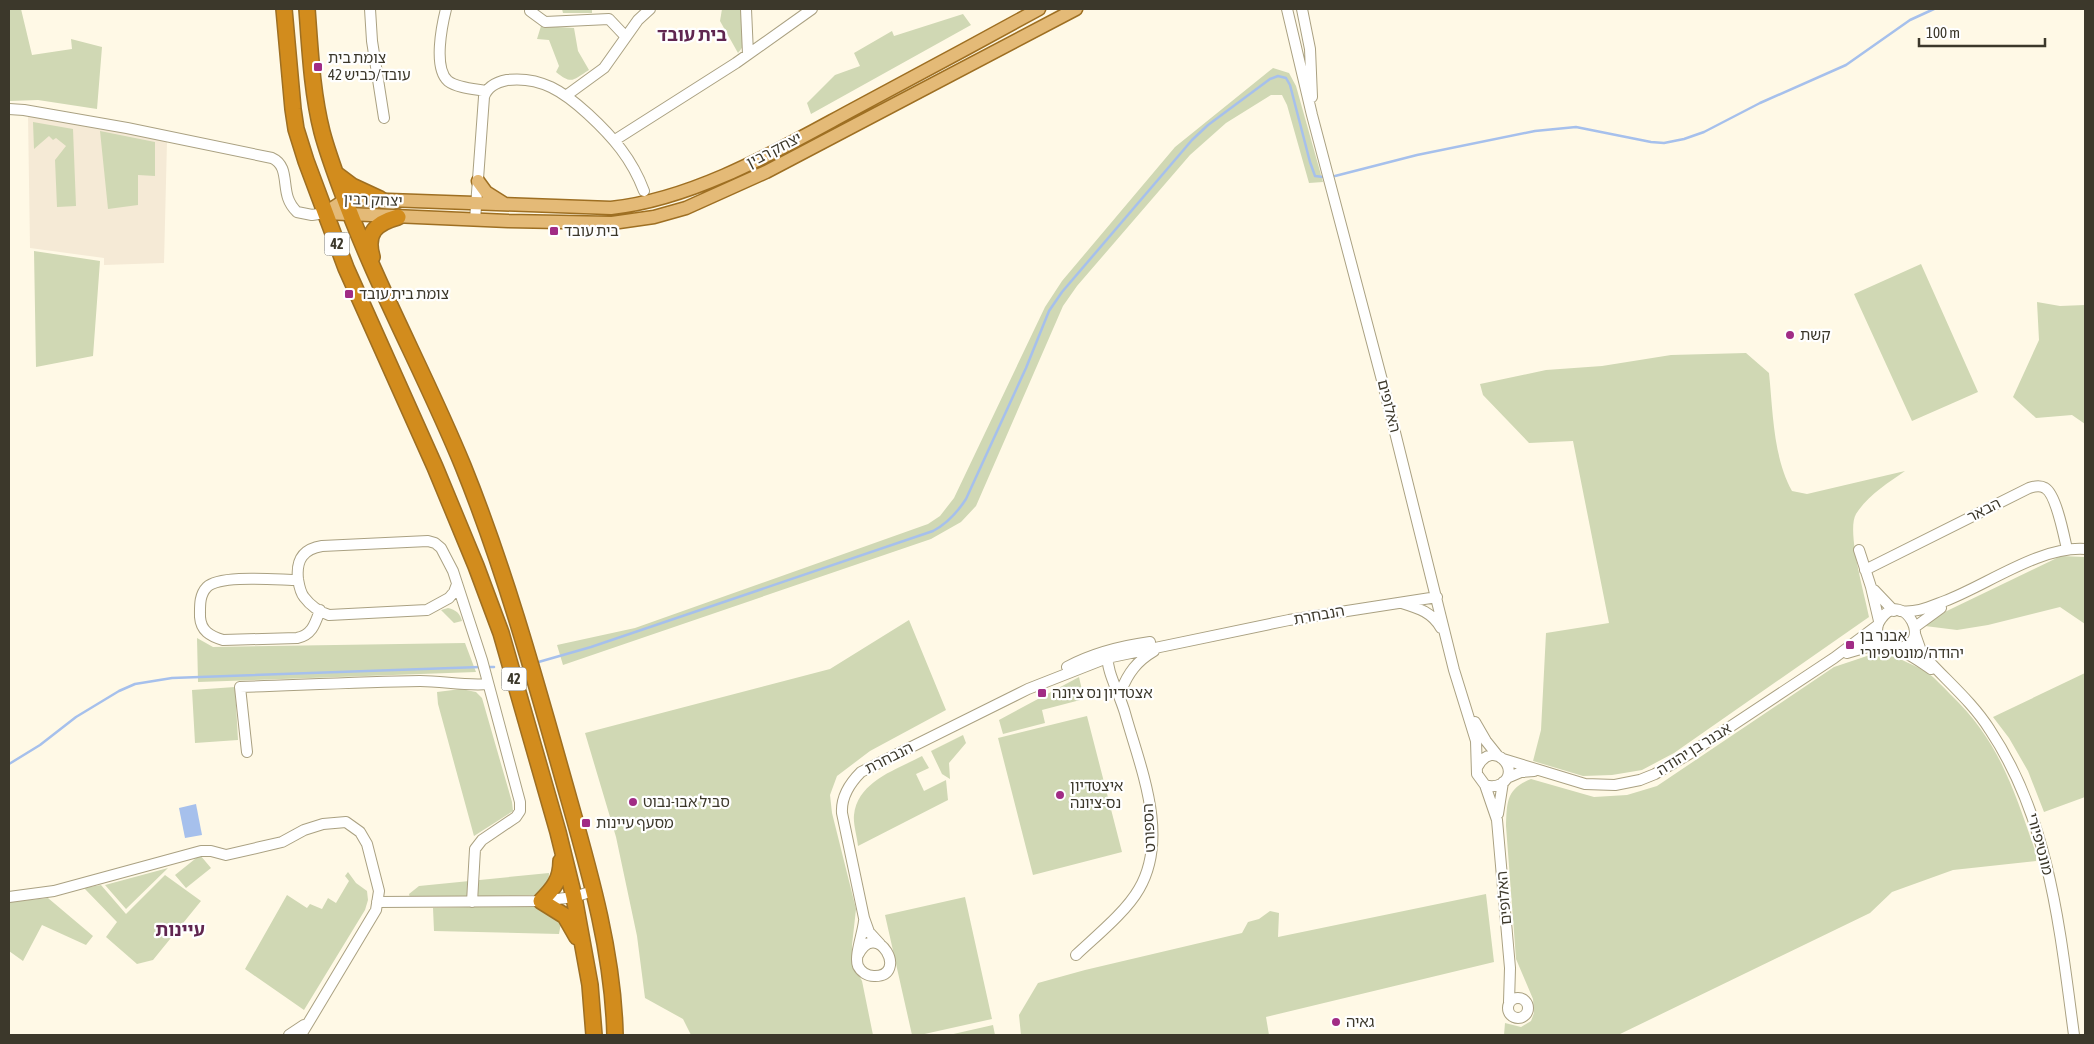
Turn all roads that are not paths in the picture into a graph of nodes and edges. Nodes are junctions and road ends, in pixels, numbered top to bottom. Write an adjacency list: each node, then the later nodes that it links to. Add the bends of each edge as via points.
1 (284, 9): 28 (highway, 42, via 296,129)
2 (307, 9): 21 (highway, 42, via 316,105)
3 (370, 9): 19 (street)
4 (446, 9): 15 (street, via 440,44 444,76 454,84)
5 (650, 9): 13 (street)
6 (746, 9): 14 (street)
7 (812, 9): 14 (street)
8 (1039, 9): 27 (main road, יצחק רבין, via 786,146 678,193 611,208)
9 (1076, 9): 31 (main road, יצחק רבין, via 766,172 686,208 612,223)
10 (1287, 9): 18 (street, האלופים)
11 (1302, 9): 18 (street, האלופים, via 1310,49)
12 (530, 11): 13 (street, via 545,22 610,19)
13 (626, 38): 16 (street, via 604,68)
14 (748, 54): 20 (street)
15 (486, 91): 16 (street, via 502,81 520,79 543,83); 22 (street)
16 (567, 96): 20 (street)
17 (9, 109): 28 (street, via 117,126 272,158 282,167 288,198 297,212)
18 (1312, 115): 41 (street, האלופים)
19 (384, 118)
20 (616, 140): 23 (street, via 632,163)
21 (335, 173): 24 (highway, via 352,186); 25 (highway, 42)
22 (478, 181): 26 (street); 27 (main road, via 486,192)
23 (644, 191)
24 (380, 198): 25 (main road, יצחק רבין); 26 (main road, יצחק רבין)
25 (344, 200): 28 (main road, יצחק רבין); 29 (highway, 42)
26 (476, 204): 27 (main road, יצחק רבין); 31 (street)
27 (507, 206)
28 (325, 213): 29 (main road, יצחק רבין); 70 (highway, 42, via 476,566 501,633)
29 (350, 216): 30 (main road, יצחק רבין); 32 (highway, 42)
30 (398, 217): 31 (main road, יצחק רבין); 32 (highway, via 382,222 372,232 370,249)
31 (476, 220)
32 (380, 285): 71 (highway, 42, via 462,466 502,572)
33 (2067, 549): 34 (street); 36 (street, הבאר, via 2052,499 2044,487 2037,486); 40 (street, via 2037,558)
34 (2085, 549)
35 (1859, 550): 36 (street)
36 (1865, 570): 39 (street)
37 (298, 580): 38 (street, via 300,559 310,549 420,541 435,543 441,548 450,562); 45 (street, via 304,598); 45 (street, via 215,582 201,596 203,628 223,640 304,637 310,632)
38 (457, 584): 42 (street, via 454,592); 44 (street)
39 (1871, 587): 46 (street); 47 (street)
40 (1961, 595): 46 (street, via 1920,611); 48 (street, via 1932,613)
41 (1437, 597): 43 (street, הנבחרת); 49 (street, האלופים)
42 (444, 600): 44 (street, via 458,602); 45 (street, via 421,612 330,614)
43 (1399, 602): 49 (street, via 1422,609 1438,622); 50 (street, הנבחרת)
44 (466, 608): 58 (street)
45 (320, 610)
46 (1897, 611): 47 (street, via 1883,616); 48 (street, via 1910,617)
47 (1878, 623): 52 (street, via 1879,637); 54 (street, אבנר בן יהודה)
48 (1915, 631): 52 (street, via 1913,639 1904,647); 57 (street, מונטיפיורי, via 1921,651)
49 (1444, 634): 61 (street, האלופים)
50 (1201, 638): 51 (street, הנבחרת); 53 (street, הנבחרת, via 1157,640)
51 (1161, 647): 53 (street, הנבחרת); 60 (street, via 1133,667)
52 (1890, 647): 54 (street, אבנר בן יהודה, via 1871,646); 57 (street, מונטיפיורי, via 1916,659)
53 (1109, 655): 55 (street, הנבחרת); 56 (street, הספורט); 59 (street, הנבחרת, via 1080,660); 60 (street, הספורט, via 1118,671)
54 (1834, 658): 66 (street, אבנר בן יהודה, via 1655,774 1627,783 1599,786 1570,781)
55 (1086, 665): 56 (street, via 1097,667); 59 (street, הנבחרת)
56 (1112, 677): 62 (street, הספורט)
57 (1944, 678): 90 (street, מונטיפיורי, via 1989,728 2027,800 2051,889 2064,955)
58 (488, 684): 63 (street, via 419,681 240,687); 76 (street, via 520,807 516,816 474,849)
59 (1028, 690): 77 (street, הנבחרת, via 872,766 854,779 841,806)
60 (1121, 691): 62 (street, הספורט)
61 (1462, 697): 64 (street, האלופים, via 1486,741); 65 (street, האלופים, via 1476,742)
62 (1122, 705): 81 (street, הספורט, via 1147,793 1152,855 1146,876 1133,898)
63 (247, 752)
64 (1500, 757): 65 (street, via 1484,758); 66 (street, אבנר בן יהודה); 67 (street, via 1508,768)
65 (1478, 766): 68 (street, via 1479,778)
66 (1538, 770): 67 (street, via 1528,770)
67 (1505, 780): 68 (street, via 1494,786); 69 (street, האלופים)
68 (1485, 785): 69 (street, האלופים)
69 (1498, 828): 82 (street, האלופים)
70 (558, 832): 73 (highway, 42); 74 (highway, via 559,879)
71 (593, 891): 73 (street); 89 (highway, 42, via 610,980)
72 (9, 897): 75 (street, via 54,891 201,851 226,855 282,842 304,830 346,822 364,837 379,891)
73 (574, 897): 74 (street); 79 (highway, 42)
74 (541, 900): 76 (street); 79 (highway, via 564,916)
75 (377, 902): 76 (street); 85 (street, via 376,910)
76 (472, 902)
77 (864, 918): 78 (street, הנבחרת, via 869,932); 80 (street, הנבחרת)
78 (880, 944): 80 (street, via 864,946); 80 (street, via 890,956 889,967 882,974 866,974 858,966)
79 (584, 950): 88 (highway, 42)
80 (858, 955)
81 (1076, 956)
82 (1510, 968): 83 (street, האלופים); 84 (street, האלופים)
83 (1524, 1000): 84 (street, via 1518,998); 84 (street, via 1528,1006 1527,1013 1519,1019 1510,1015 1507,1009)
84 (1509, 1002)
85 (309, 1019): 86 (street); 87 (street)
86 (289, 1035)
87 (301, 1035)
88 (594, 1035)
89 (614, 1035)
90 (2074, 1035)

